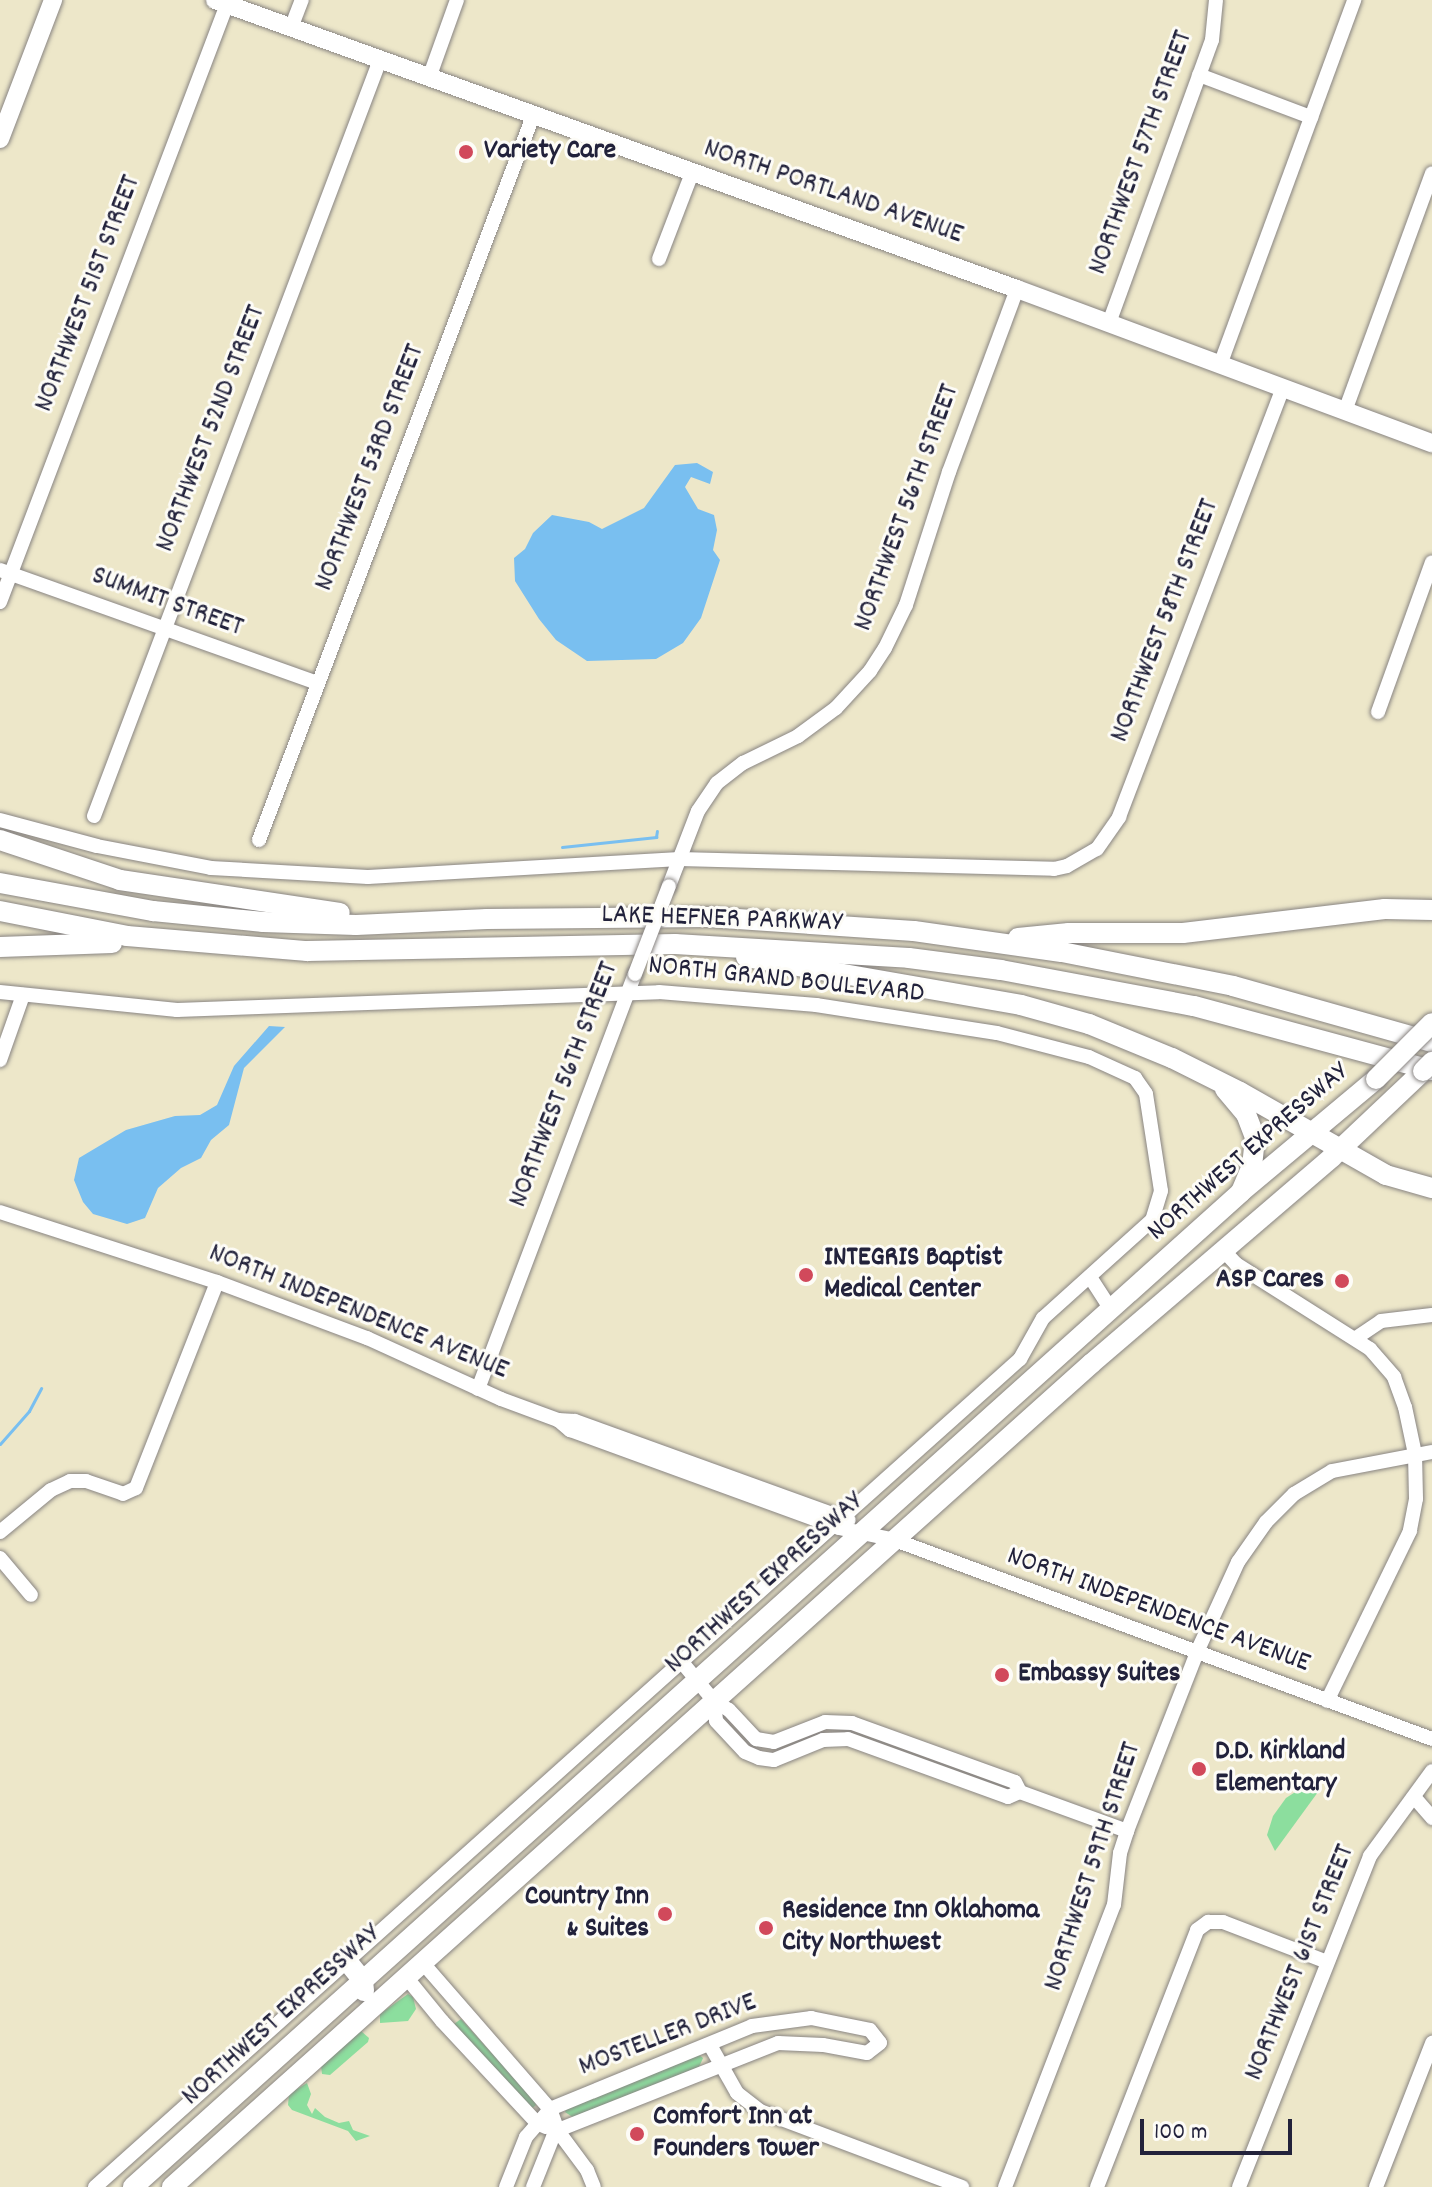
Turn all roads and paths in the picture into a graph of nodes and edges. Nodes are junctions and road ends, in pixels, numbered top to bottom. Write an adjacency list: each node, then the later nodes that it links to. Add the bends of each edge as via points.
1 (53, 0): 13 (main road)
2 (302, 0): 7 (street)
3 (457, 0): 10 (street)
4 (1216, 0): 9 (street, NORTHWEST 57TH STREET, via 1216,26)
5 (1354, 0): 12 (street)
6 (221, 2): 7 (main road, NORTH PORTLAND AVENUE); 24 (street, NORTHWEST 51ST STREET)
7 (291, 28): 8 (main road, NORTH PORTLAND AVENUE)
8 (380, 60): 10 (main road, NORTH PORTLAND AVENUE); 26 (street, NORTHWEST 52ND STREET)
9 (1199, 75): 12 (street); 18 (street, NORTHWEST 57TH STREET)
10 (429, 78): 11 (main road, NORTH PORTLAND AVENUE)
11 (533, 116): 14 (main road, NORTH PORTLAND AVENUE); 27 (street, NORTHWEST 53RD STREET)
12 (1311, 117): 19 (street)
13 (0, 139)
14 (692, 173): 16 (street); 17 (main road, NORTH PORTLAND AVENUE)
15 (1432, 173): 21 (street)
16 (659, 259)
17 (1017, 289): 18 (main road, NORTH PORTLAND AVENUE); 33 (street, NORTHWEST 56TH STREET, via 906,605 886,646 836,708 717,783 698,811)
18 (1109, 323): 19 (main road, NORTH PORTLAND AVENUE)
19 (1220, 365): 20 (main road, NORTH PORTLAND AVENUE)
20 (1283, 388): 21 (main road, NORTH PORTLAND AVENUE); 33 (street, NORTHWEST 58TH STREET, via 1119,817 1104,842 1079,861 1054,869)
21 (1345, 411): 22 (main road, NORTH PORTLAND AVENUE)
22 (1432, 443)
23 (1432, 562): 28 (street)
24 (6, 572): 25 (street, NORTHWEST 51ST STREET); 26 (street, SUMMIT STREET)
25 (0, 602)
26 (164, 630): 27 (street, SUMMIT STREET); 29 (street, NORTHWEST 52ND STREET)
27 (318, 683): 32 (street, NORTHWEST 53RD STREET)
28 (1378, 712)
29 (94, 816)
30 (0, 820): 33 (street, via 211,868 297,874 378,877)
31 (0, 840): 37 (highway, via 120,880)
32 (259, 840)
33 (679, 859): 43 (street, NORTHWEST 56TH STREET, bridge)
34 (0, 883): 37 (highway, LAKE HEFNER PARKWAY, via 216,919)
35 (1432, 910): 39 (highway, via 1385,909 1183,933 1069,933)
36 (0, 911): 38 (highway, LAKE HEFNER PARKWAY)
37 (419, 923): 39 (highway, LAKE HEFNER PARKWAY, via 723,918 850,925)
38 (172, 941): 40 (highway, LAKE HEFNER PARKWAY, via 359,952); 41 (highway)
39 (988, 941): 46 (highway, LAKE HEFNER PARKWAY, via 1233,986)
40 (675, 944): 49 (highway, LAKE HEFNER PARKWAY, via 846,952 1001,970 1208,1009); 50 (highway, via 1032,1008 1119,1035)
41 (0, 947)
42 (0, 992): 44 (street, NORTH GRAND BOULEVARD)
43 (628, 992): 44 (street, NORTH GRAND BOULEVARD, via 237,1010 132,1007); 58 (street, NORTH GRAND BOULEVARD, via 816,1005 918,1019 1048,1044 1135,1078 1146,1094 1159,1205 1145,1228); 65 (street, NORTHWEST 56TH STREET)
44 (23, 995): 47 (street)
45 (1432, 1023): 51 (highway, NORTHWEST EXPRESSWAY, bridge)
46 (1432, 1042)
47 (0, 1060)
48 (1432, 1062): 52 (highway, NORTHWEST EXPRESSWAY)
49 (1432, 1070)
50 (1223, 1086): 51 (highway); 54 (highway, via 1246,1114 1255,1138 1252,1166)
51 (1313, 1131): 52 (highway); 54 (highway, NORTHWEST EXPRESSWAY)
52 (1341, 1147): 53 (highway, via 1386,1175); 57 (highway, NORTHWEST EXPRESSWAY)
53 (1432, 1188)
54 (1241, 1192): 56 (highway, NORTHWEST EXPRESSWAY)
55 (0, 1212): 59 (street, NORTH INDEPENDENCE AVENUE)
56 (1218, 1215): 60 (highway, via 1158,1287); 61 (highway, NORTHWEST EXPRESSWAY)
57 (1223, 1250): 60 (highway, NORTHWEST EXPRESSWAY); 63 (street, via 1236,1264)
58 (1090, 1277): 61 (street); 68 (street, NORTHWEST EXPRESSWAY, via 1043,1318 1020,1359)
59 (217, 1282): 65 (street, NORTH INDEPENDENCE AVENUE, via 367,1338); 69 (street, via 136,1488 123,1494 70,1481)
60 (1160, 1303): 64 (highway, NORTHWEST EXPRESSWAY)
61 (1112, 1311): 64 (highway, via 1112,1326); 70 (highway, NORTHWEST EXPRESSWAY)
62 (1432, 1315): 63 (street, via 1381,1321)
63 (1356, 1338): 67 (street, via 1394,1377)
64 (1092, 1363): 71 (highway, NORTHWEST EXPRESSWAY)
65 (478, 1389): 68 (street, NORTH INDEPENDENCE AVENUE, via 558,1420 570,1430)
66 (1432, 1452): 67 (street, NORTHWEST 59TH STREET)
67 (1415, 1454): 74 (street, NORTHWEST 59TH STREET, via 1332,1471 1294,1494 1238,1562); 78 (street, via 1410,1531)
68 (838, 1522): 70 (street, NORTH INDEPENDENCE AVENUE); 75 (street, NORTHWEST EXPRESSWAY)
69 (0, 1532)
70 (865, 1532): 71 (street, NORTH INDEPENDENCE AVENUE); 76 (highway, NORTHWEST EXPRESSWAY)
71 (895, 1540): 74 (street, NORTH INDEPENDENCE AVENUE); 77 (highway, NORTHWEST EXPRESSWAY)
72 (0, 1558): 73 (street)
73 (31, 1595)
74 (1197, 1652): 78 (street, NORTH INDEPENDENCE AVENUE); 88 (street, NORTHWEST 59TH STREET)
75 (681, 1661): 76 (street); 90 (street, NORTHWEST EXPRESSWAY)
76 (697, 1681): 77 (street); 89 (highway, NORTHWEST EXPRESSWAY)
77 (714, 1701): 80 (street, via 756,1739 774,1742); 83 (street, via 716,1721 745,1752 774,1760); 91 (highway, NORTHWEST EXPRESSWAY)
78 (1327, 1701): 82 (street, NORTH INDEPENDENCE AVENUE)
79 (844, 1722): 80 (street, via 825,1722); 81 (street); 85 (street, via 1015,1782)
80 (788, 1736): 83 (street)
81 (839, 1739): 83 (street); 85 (street, via 1008,1797)
82 (1432, 1739)
83 (793, 1753)
84 (1432, 1771): 86 (street, NORTHWEST 61ST STREET)
85 (1020, 1792): 88 (street)
86 (1414, 1797): 87 (street); 92 (street, NORTHWEST 61ST STREET, via 1370,1856)
87 (1432, 1818)
88 (1127, 1831): 111 (street, NORTHWEST 59TH STREET, via 1114,1905)
89 (408, 1941): 93 (highway, via 402,1969); 94 (highway, NORTHWEST EXPRESSWAY)
90 (347, 1961): 94 (highway); 104 (street, NORTHWEST EXPRESSWAY)
91 (422, 1962): 93 (highway, NORTHWEST EXPRESSWAY); 95 (street)
92 (1327, 1962): 112 (street, via 1223,1922 1208,1922 1197,1930); 113 (street, NORTHWEST 61ST STREET)
93 (406, 1977): 96 (highway, NORTHWEST EXPRESSWAY); 97 (street)
94 (363, 1981): 96 (highway); 105 (highway, NORTHWEST EXPRESSWAY)
95 (460, 2006): 97 (street); 101 (street)
96 (366, 2013): 106 (highway, NORTHWEST EXPRESSWAY)
97 (442, 2021): 102 (street)
98 (1432, 2043): 114 (street)
99 (710, 2045): 100 (street); 100 (street, MOSTELLER DRIVE, via 752,2026 811,2018 870,2030 880,2043 867,2053 778,2043); 101 (street, MOSTELLER DRIVE)
100 (720, 2066): 103 (street, MOSTELLER DRIVE); 110 (street, via 737,2093 760,2111)
101 (550, 2109): 102 (street); 103 (street)
102 (537, 2123): 103 (street); 107 (street)
103 (556, 2134): 108 (street); 109 (street, via 587,2170)
104 (95, 2187)
105 (133, 2187)
106 (172, 2187)
107 (506, 2187)
108 (533, 2187)
109 (594, 2187)
110 (962, 2187)
111 (1005, 2187)
112 (1097, 2187)
113 (1239, 2187)
114 (1376, 2187)

